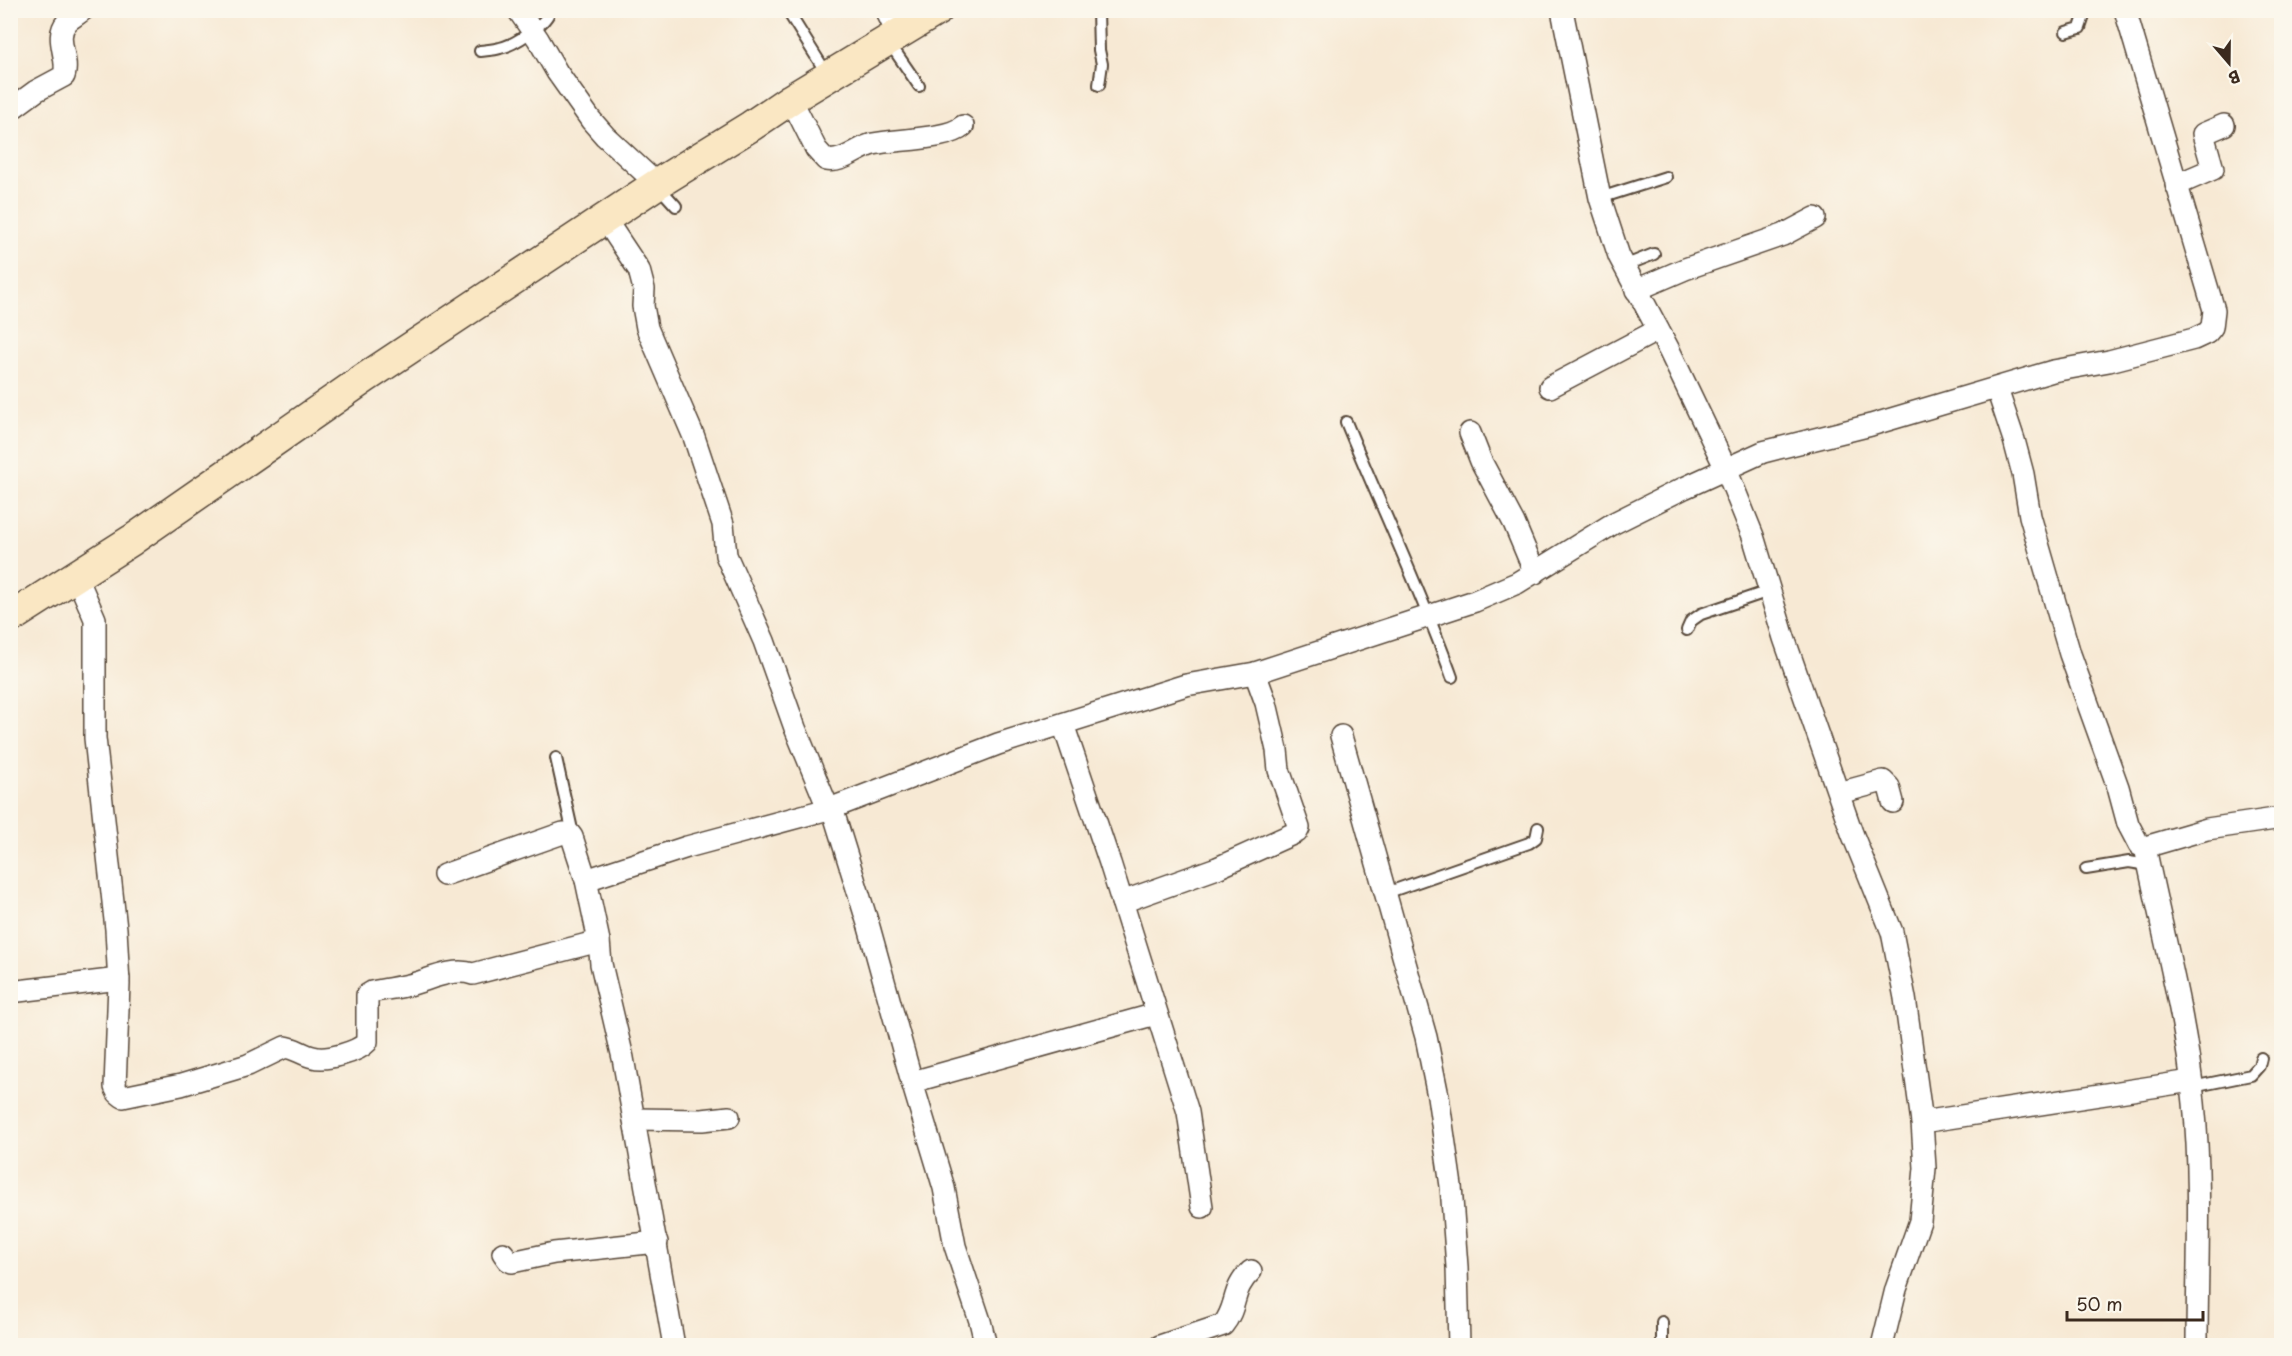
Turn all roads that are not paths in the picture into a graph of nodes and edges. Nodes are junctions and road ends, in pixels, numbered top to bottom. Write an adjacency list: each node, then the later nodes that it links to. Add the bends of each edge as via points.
1 (84, 10): 18 (street, via 62,31 66,64 63,75)
2 (518, 10): 11 (street)
3 (550, 10): 11 (lane)
4 (787, 10): 14 (lane)
5 (938, 10): 10 (street)
6 (1098, 10): 15 (lane, via 1102,64)
7 (1562, 10): 24 (street, via 1581,115)
8 (2086, 10): 12 (lane, via 2080,28)
9 (2125, 10): 23 (street)
10 (892, 29): 14 (street); 16 (lane)
11 (532, 31): 13 (lane, via 500,49); 22 (street, via 591,120)
12 (2066, 32)
13 (480, 51)
14 (822, 67): 17 (street)
15 (1099, 85)
16 (919, 86)
17 (791, 99): 20 (street, via 816,149 826,160 833,161 872,145 958,131); 22 (street)
18 (10, 110)
19 (2224, 125): 23 (street, via 2203,134 2213,170)
20 (963, 126)
21 (1666, 177): 24 (lane)
22 (654, 182): 26 (street)
23 (2176, 185): 32 (street, via 2214,310 2207,333)
24 (1604, 197): 28 (street)
25 (1815, 218): 29 (street, via 1783,235)
26 (605, 219): 37 (street); 49 (street, via 639,270 644,289 644,318 694,437 723,524 726,555)
27 (1651, 255): 28 (lane)
28 (1627, 264): 29 (street)
29 (1648, 285): 30 (street)
30 (1658, 330): 31 (street); 35 (street)
31 (1550, 387)
32 (1997, 389): 35 (street, via 1762,452); 53 (street, via 2070,654 2128,824)
33 (1346, 422): 40 (lane)
34 (1470, 433): 36 (street)
35 (1726, 469): 36 (street, via 1614,523); 38 (street, via 1753,536)
36 (1535, 573): 40 (street)
37 (75, 575): 39 (street); 60 (street, via 95,619 94,738)
38 (1769, 591): 41 (lane, via 1701,614); 47 (street, via 1784,638)
39 (10, 618)
40 (1431, 621): 42 (street); 43 (lane)
41 (1687, 630)
42 (1256, 677): 44 (street, via 1186,685); 58 (street, via 1266,703 1279,770 1299,824 1297,832 1217,868)
43 (1452, 677)
44 (1064, 727): 49 (street, via 998,744); 58 (street)
45 (1341, 736): 57 (street)
46 (556, 758): 52 (lane)
47 (1850, 790): 48 (street, via 1883,781); 68 (street, via 1852,833 1892,932)
48 (1893, 802)
49 (831, 810): 56 (street, via 687,847); 64 (street, via 869,927)
50 (2282, 818): 53 (street, via 2207,829)
51 (1538, 828): 57 (lane, via 1536,838 1529,843)
52 (570, 833): 55 (street); 56 (street)
53 (2146, 856): 54 (lane, via 2140,865 2129,862); 65 (street, via 2175,983)
54 (2086, 869)
55 (444, 875)
56 (586, 880): 59 (street)
57 (1386, 893): 77 (street, via 1426,1037 1438,1096 1451,1186)
58 (1122, 902): 62 (street)
59 (599, 941): 60 (street, via 473,974 438,975 372,992 367,995 368,1042 348,1053 315,1058 285,1047 248,1065 123,1097 115,1087); 67 (street)
60 (119, 979): 61 (street)
61 (10, 992)
62 (1156, 1014): 64 (street); 69 (street, via 1188,1112)
63 (2261, 1058): 65 (lane, via 2250,1075)
64 (912, 1082): 75 (street)
65 (2191, 1084): 68 (street); 80 (street, via 2198,1177)
66 (729, 1118): 67 (street)
67 (634, 1119): 70 (street)
68 (1926, 1122): 79 (street, via 1920,1221 1896,1289)
69 (1202, 1207)
70 (657, 1242): 71 (street, via 577,1250 512,1262); 74 (street)
71 (503, 1253)
72 (1251, 1271): 76 (street, via 1241,1280 1224,1325)
73 (1662, 1322): 78 (lane)
74 (674, 1346)
75 (986, 1346)
76 (1160, 1346)
77 (1459, 1346)
78 (1662, 1346)
79 (1882, 1346)
80 (2197, 1346)

